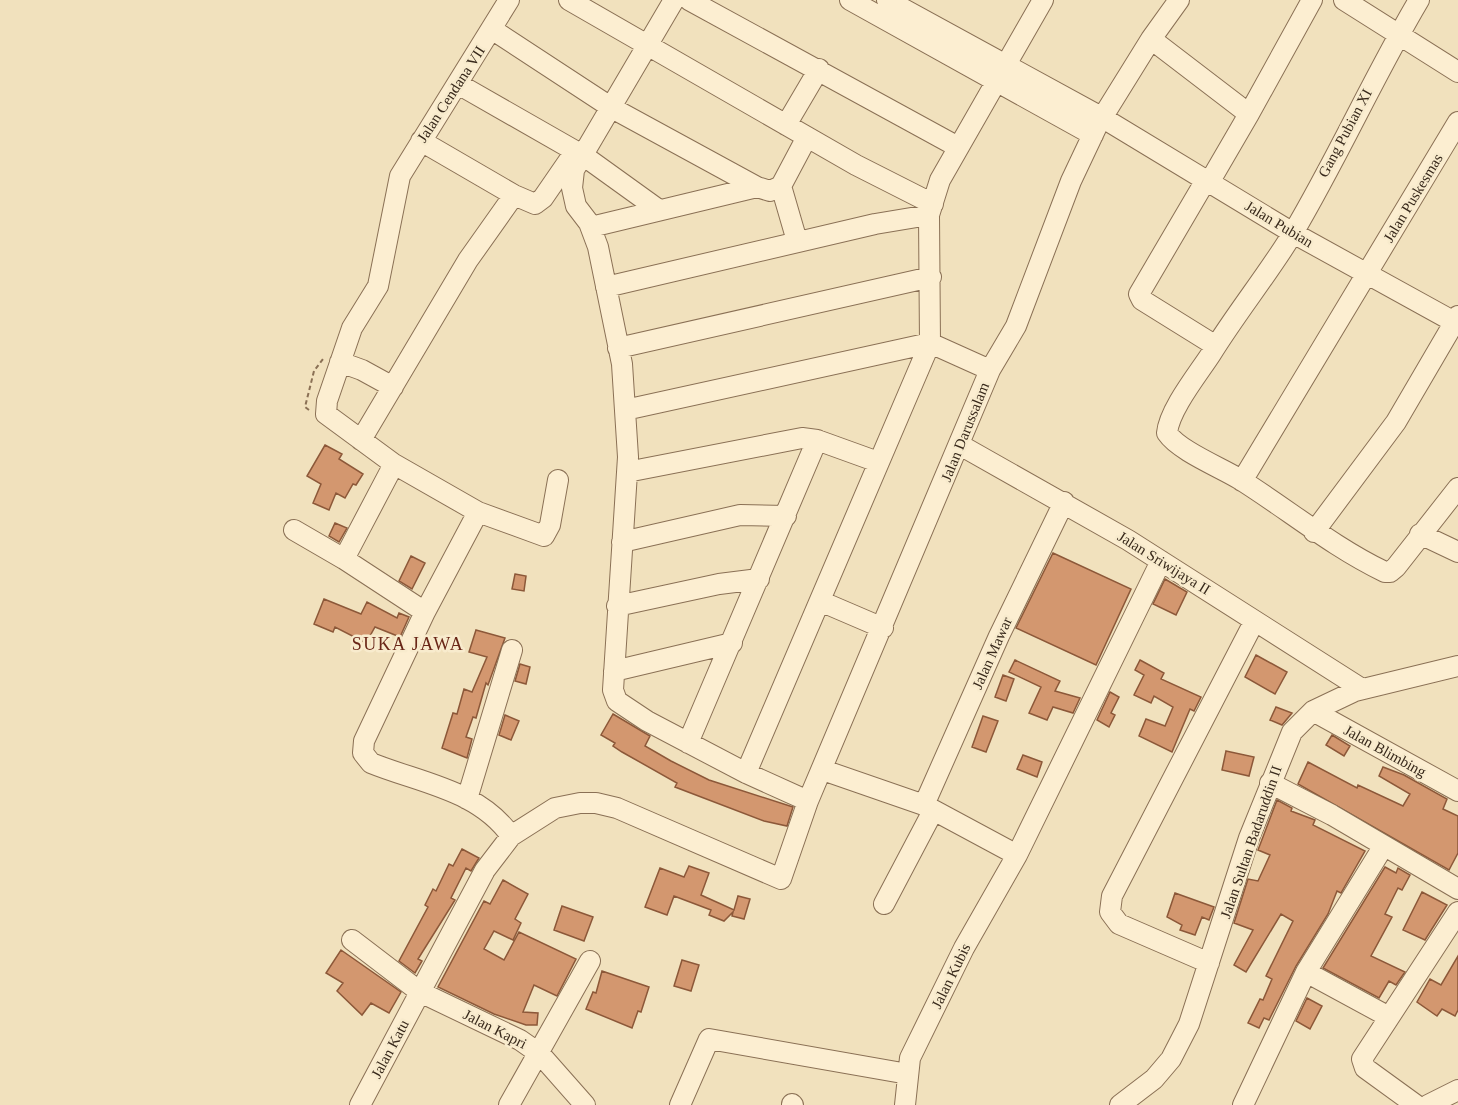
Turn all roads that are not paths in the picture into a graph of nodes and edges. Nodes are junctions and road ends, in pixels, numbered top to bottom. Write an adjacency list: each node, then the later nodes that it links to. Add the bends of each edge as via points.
1 (510, 0): 12 (street, Jalan Cendana VII)
2 (569, 0): 15 (street)
3 (674, 0): 15 (street)
4 (689, 0): 16 (street)
5 (886, 0): 18 (street)
6 (1042, 0): 18 (street)
7 (1179, 0): 14 (street, Jalan Darussalam)
8 (1312, 0): 21 (street)
9 (1344, 0): 13 (street)
10 (1419, 0): 13 (street, Gang Pubian XI)
11 (856, 1): 18 (street)
12 (493, 30): 19 (street, Jalan Cendana VII); 20 (street)
13 (1398, 34): 17 (street); 36 (street, Gang Pubian XI)
14 (1150, 39): 21 (street); 24 (street, Jalan Darussalam)
15 (648, 47): 20 (street); 23 (street)
16 (819, 69): 23 (street); 27 (street)
17 (1458, 72)
18 (1001, 73): 24 (street, Jalan Pubian); 27 (street)
19 (458, 84): 26 (street, Jalan Cendana VII); 28 (street)
20 (612, 108): 28 (street); 31 (street)
21 (1249, 114): 29 (street)
22 (1458, 122): 38 (street, Jalan Puskesmas)
23 (786, 125): 25 (street)
24 (1098, 127): 29 (street, Jalan Pubian); 46 (street, Jalan Darussalam, via 1071,181 1016,326)
25 (807, 137): 30 (street); 34 (street)
26 (421, 141): 32 (street); 45 (street, Jalan Cendana VII, via 400,176 378,286 352,328)
27 (958, 147): 34 (street, via 940,180)
28 (579, 153): 32 (street, via 535,204); 33 (street); 35 (street, via 572,188 576,206)
29 (1210, 181): 36 (street, Jalan Pubian); 43 (street, via 1203,185 1139,297)
30 (781, 186): 31 (street, via 770,191); 37 (street)
31 (757, 187): 33 (street)
32 (514, 195): 47 (street, via 468,260)
33 (659, 210): 35 (street)
34 (931, 210): 37 (street); 39 (street)
35 (591, 227): 40 (street)
36 (1293, 233): 38 (street, Jalan Pubian); 43 (street, Gang Pubian XI)
37 (797, 242): 40 (street)
38 (1367, 275): 41 (street, Jalan Pubian); 56 (street, Jalan Puskesmas)
39 (930, 277): 42 (street); 44 (street)
40 (606, 287): 44 (street)
41 (1457, 321): 62 (street, via 1396,422)
42 (930, 343): 46 (street); 48 (street); 52 (street)
43 (1216, 346): 56 (street, Gang Pubian XI, via 1178,407 1167,433 1177,443)
44 (618, 348): 48 (street)
45 (340, 362): 47 (street); 49 (street, Jalan Cendana VII, via 326,414)
46 (990, 370): 51 (street, Jalan Darussalam)
47 (393, 387): 49 (street)
48 (625, 410): 54 (street)
49 (361, 440): 53 (street)
50 (818, 440): 52 (street); 54 (street, via 802,438); 60 (street)
51 (960, 445): 58 (street, Jalan Sriwijaya II); 73 (street, Jalan Darussalam)
52 (878, 462): 69 (street)
53 (394, 464): 59 (street); 66 (street)
54 (627, 472): 64 (street)
55 (558, 480): 59 (street, via 550,525 544,536)
56 (1242, 481): 62 (street)
57 (1458, 488): 63 (street)
58 (1064, 502): 67 (street, Jalan Sriwijaya II); 87 (street, Jalan Mawar, via 999,636)
59 (478, 512): 71 (street)
60 (786, 516): 64 (street, via 740,515); 68 (street)
61 (294, 530): 66 (street)
62 (1314, 532): 63 (street, via 1385,572 1396,567)
63 (1420, 534): 65 (street)
64 (622, 542): 70 (street)
65 (1458, 552)
66 (345, 559): 71 (street)
67 (1161, 561): 72 (street, Jalan Sriwijaya II); 90 (street, Jalan Kubis)
68 (759, 579): 70 (street); 74 (street)
69 (820, 601): 73 (street); 82 (street)
70 (617, 606): 77 (street)
71 (425, 612): 85 (street, via 364,741 363,753 371,763)
72 (1254, 622): 78 (street, Jalan Sriwijaya II); 96 (street, via 1112,896 1110,912 1119,924)
73 (884, 628): 81 (street, Jalan Darussalam)
74 (732, 643): 77 (street); 80 (street)
75 (512, 650): 85 (street)
76 (1458, 666): 78 (street, Jalan Sultan Badaruddin II)
77 (614, 671): 80 (street, via 617,700)
78 (1362, 689): 79 (street, Jalan Sultan Badaruddin II)
79 (1313, 711): 83 (street, Jalan Sultan Badaruddin II, via 1292,732); 84 (street, Jalan Blimbing)
80 (688, 743): 82 (street)
81 (823, 770): 86 (street, Jalan Darussalam); 87 (street)
82 (746, 773): 86 (street)
83 (1270, 783): 89 (street); 96 (street, Jalan Sultan Badaruddin II)
84 (1458, 791)
85 (467, 799): 88 (street, via 499,818)
86 (808, 801): 88 (street, Jalan Darussalam, via 781,879 617,808 596,803 562,806)
87 (929, 808): 90 (street); 92 (street, Jalan Mawar)
88 (511, 836): 98 (street, Jalan Katu, via 485,870)
89 (1383, 847): 91 (street); 97 (street)
90 (1017, 855): 101 (street, Jalan Kubis, via 964,948 910,1058)
91 (1458, 889)
92 (884, 904)
93 (1458, 912): 99 (street)
94 (352, 940): 98 (street, Jalan Kapri)
95 (590, 961): 100 (street)
96 (1209, 963): 108 (street, Jalan Sultan Badaruddin II, via 1189,1024 1171,1059 1154,1079)
97 (1306, 972): 99 (street); 109 (street)
98 (420, 992): 100 (street, Jalan Kapri, via 520,1040); 103 (street, Jalan Katu)
99 (1389, 1017): 110 (street, via 1362,1062)
100 (540, 1054): 104 (street); 105 (street, Jalan Kapri)
101 (908, 1074): 106 (street, via 709,1040); 107 (street, Jalan Kubis)
102 (1458, 1090): 111 (street)
103 (360, 1105)
104 (509, 1105)
105 (585, 1105)
106 (680, 1105)
107 (905, 1105)
108 (1120, 1105)
109 (1243, 1105)
110 (1416, 1105)
111 (1428, 1105)

